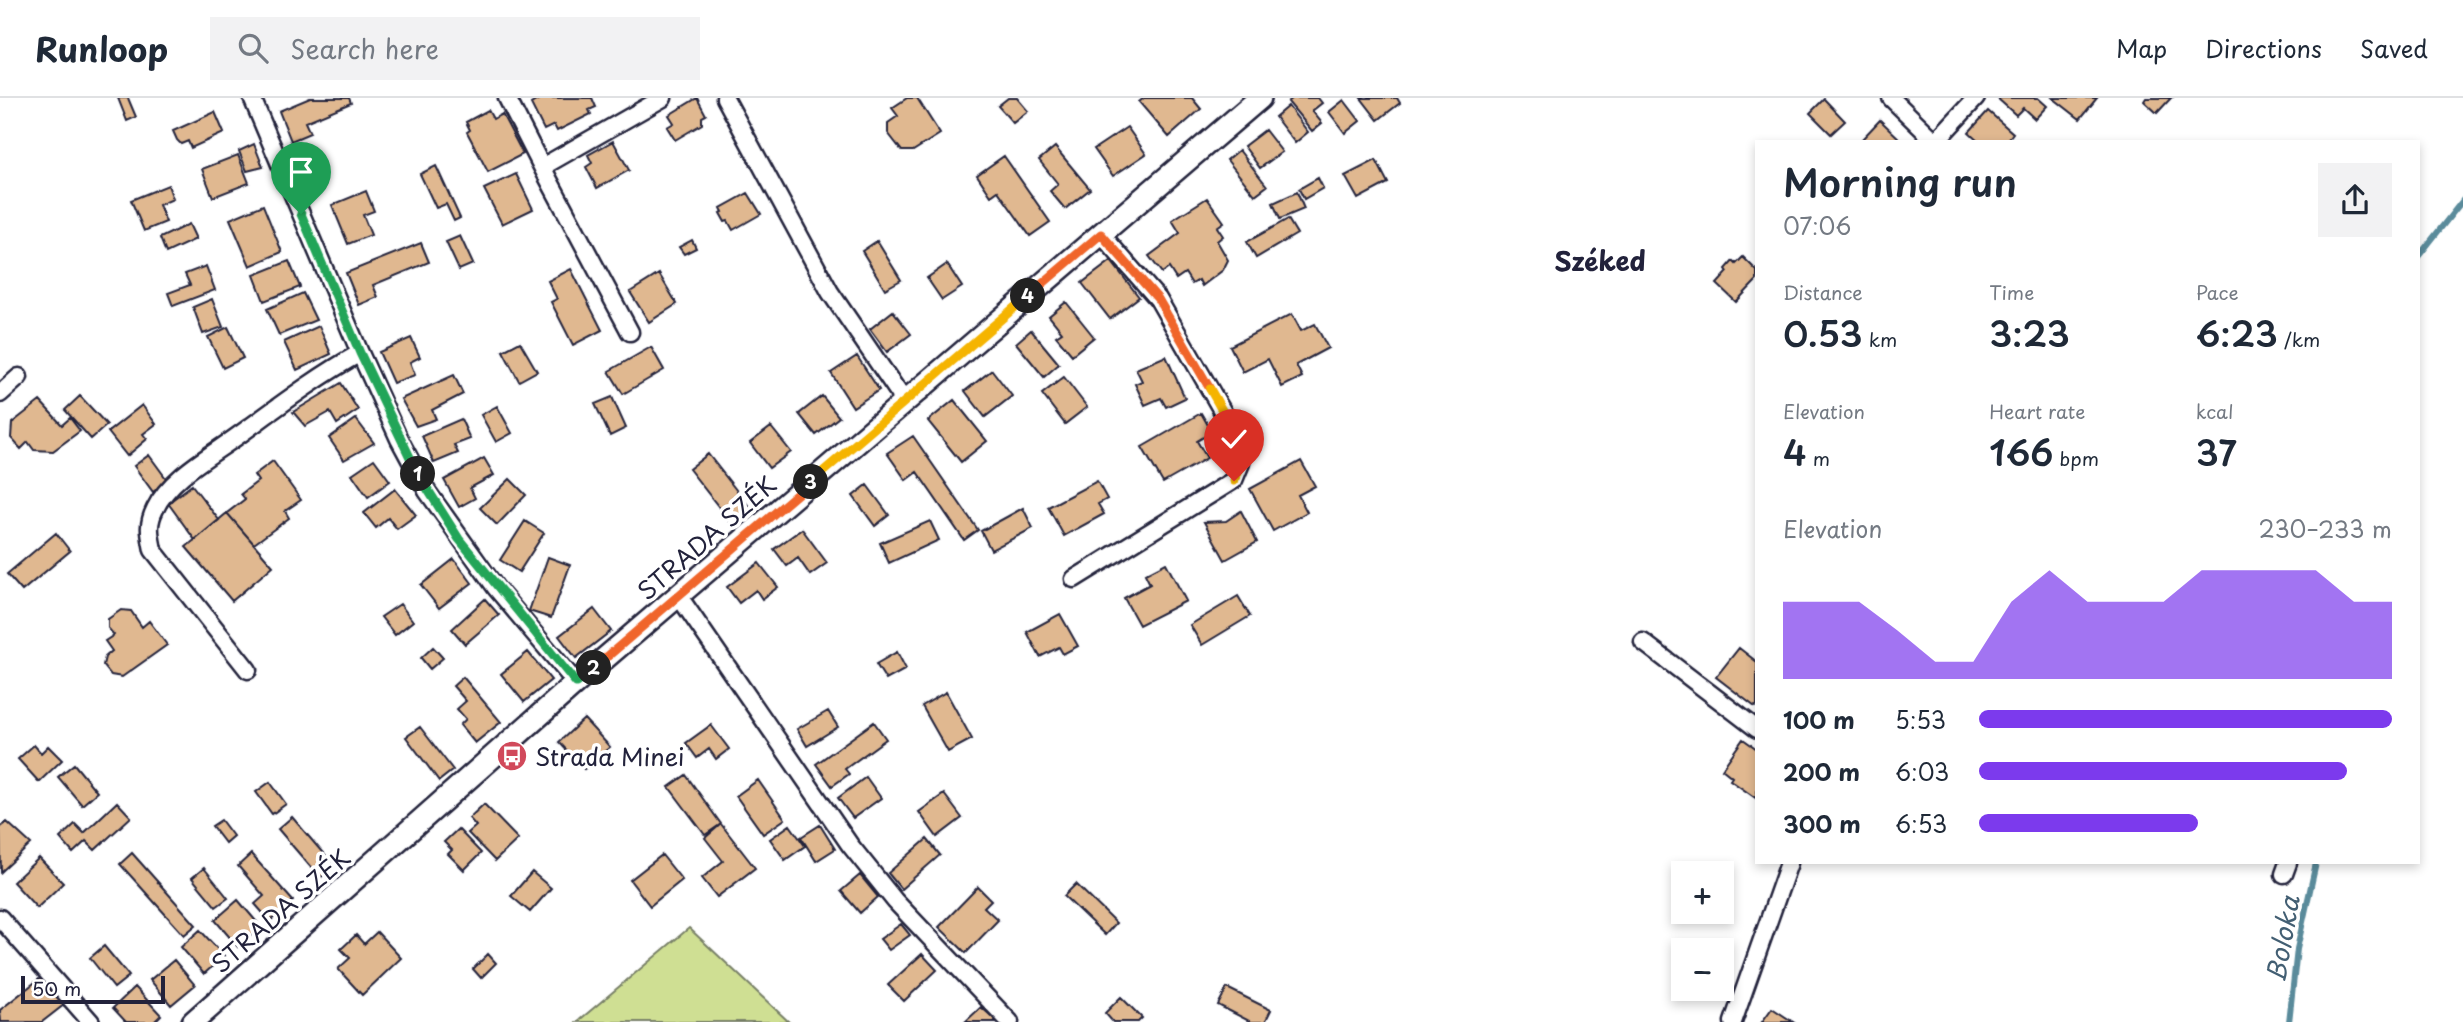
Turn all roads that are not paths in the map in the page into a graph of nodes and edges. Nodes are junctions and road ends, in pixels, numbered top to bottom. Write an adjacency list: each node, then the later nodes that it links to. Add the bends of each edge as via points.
1 (252, 98): 13 (street)
2 (507, 98): 10 (street)
3 (663, 98): 10 (street)
4 (725, 98): 16 (street, via 830,292)
5 (1260, 98): 11 (street, STRADA SZÉK)
6 (1891, 98): 8 (street)
7 (1976, 98): 9 (street)
8 (1935, 140)
9 (1937, 140)
10 (542, 167): 12 (street)
11 (1101, 234): 16 (street, STRADA SZÉK); 17 (street, via 1158,299 1232,428 1241,463 1234,481)
12 (630, 332)
13 (360, 353): 20 (street, via 300,390 177,482 156,506 148,526 153,550); 21 (street, via 427,491 496,588)
14 (19, 377): 15 (street)
15 (0, 394)
16 (905, 402): 18 (street, STRADA SZÉK)
17 (1074, 579)
18 (678, 595): 21 (street, STRADA SZÉK); 27 (street, via 850,845 895,901)
19 (1643, 642): 22 (street)
20 (248, 670)
21 (576, 683): 26 (street, STRADA SZÉK)
22 (1755, 727)
23 (1789, 864): 28 (street)
24 (0, 918): 25 (street)
25 (91, 1022)
26 (193, 1022)
27 (1010, 1022)
28 (1732, 1022)

